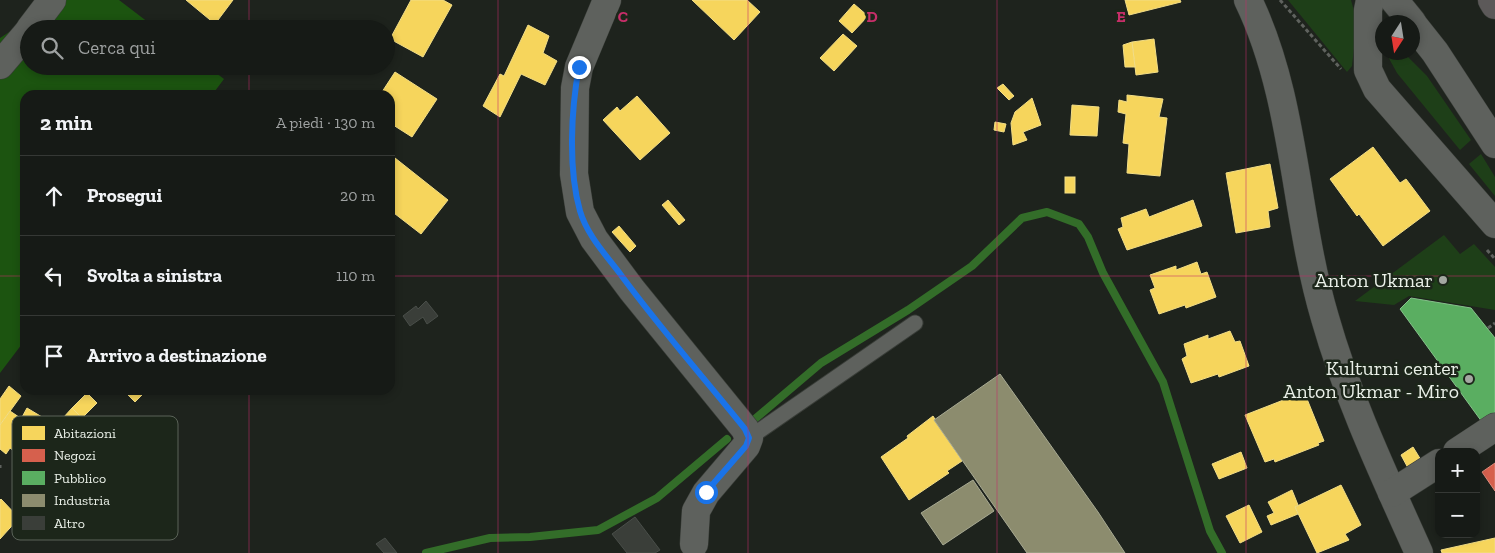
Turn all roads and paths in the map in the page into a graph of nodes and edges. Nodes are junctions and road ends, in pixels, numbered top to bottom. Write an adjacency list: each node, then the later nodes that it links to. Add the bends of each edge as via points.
1 (52, 0): 10 (street)
2 (607, 0): 21 (street, via 579,67 575,88 574,174 580,212 594,239 632,290)
3 (1248, 0): 24 (street, via 1263,30 1276,75 1325,318 1363,425)
4 (1280, 0): 14 (path, via 1347,76)
5 (1370, 0): 14 (street, via 1368,70)
6 (1394, 0): 9 (street)
7 (1492, 0): 8 (highway)
8 (1495, 5)
9 (1406, 15)
10 (37, 20)
11 (1420, 33): 15 (street)
12 (20, 41): 13 (street)
13 (0, 65)
14 (1377, 89): 16 (street)
15 (1495, 144)
16 (1495, 224)
17 (915, 323): 21 (lane)
18 (1495, 323): 19 (path)
19 (1488, 328)
20 (1495, 427): 22 (street)
21 (749, 438): 25 (street, via 746,446 706,492 696,511)
22 (1463, 448)
23 (1435, 466): 24 (street)
24 (1392, 493): 26 (street)
25 (694, 544)
26 (1419, 553)

